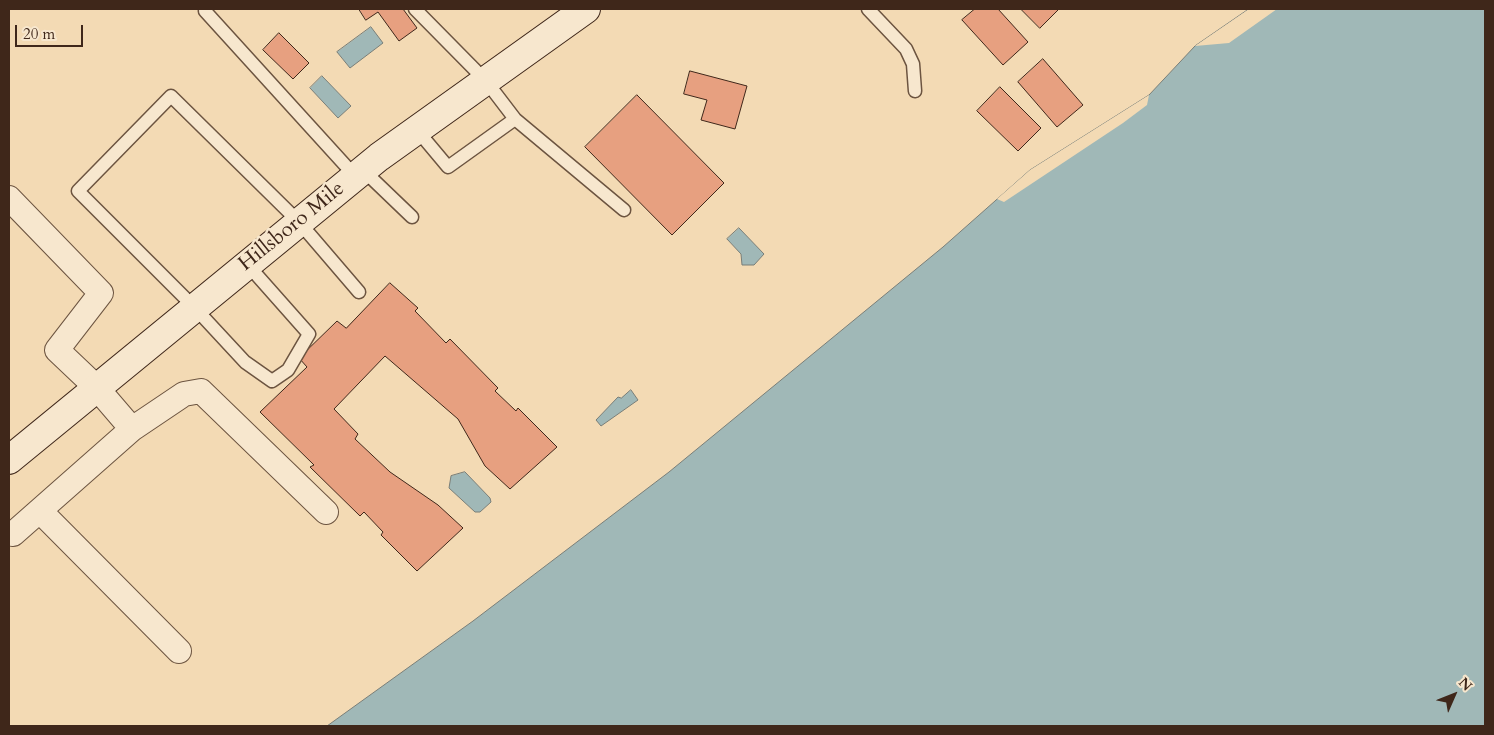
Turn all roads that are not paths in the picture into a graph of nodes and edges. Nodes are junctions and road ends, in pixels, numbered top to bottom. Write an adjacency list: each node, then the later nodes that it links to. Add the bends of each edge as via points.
1 (414, 9): 5 (lane)
2 (586, 9): 5 (main road, Hillsboro Mile)
3 (868, 9): 6 (lane, via 906,49 913,64)
4 (205, 11): 9 (lane)
5 (486, 81): 7 (lane); 8 (main road, Hillsboro Mile)
6 (915, 91)
7 (515, 119): 8 (lane, via 448,167); 11 (lane)
8 (417, 130): 9 (main road, Hillsboro Mile)
9 (359, 173): 12 (lane); 13 (main road, Hillsboro Mile)
10 (9, 198): 17 (street, via 101,293 57,350)
11 (624, 210)
12 (412, 217)
13 (299, 222): 14 (main road, Hillsboro Mile); 15 (lane); 16 (lane, via 172,96 78,191)
14 (248, 264): 16 (main road, Hillsboro Mile); 16 (lane, via 308,334 288,370 272,381 245,362)
15 (360, 292)
16 (194, 307): 17 (main road, Hillsboro Mile)
17 (96, 388): 18 (street); 19 (main road, Hillsboro Mile)
18 (132, 429): 20 (street); 21 (street, via 184,394 202,391)
19 (9, 460)
20 (40, 511): 22 (street); 23 (street)
21 (326, 512)
22 (14, 534)
23 (179, 651)

